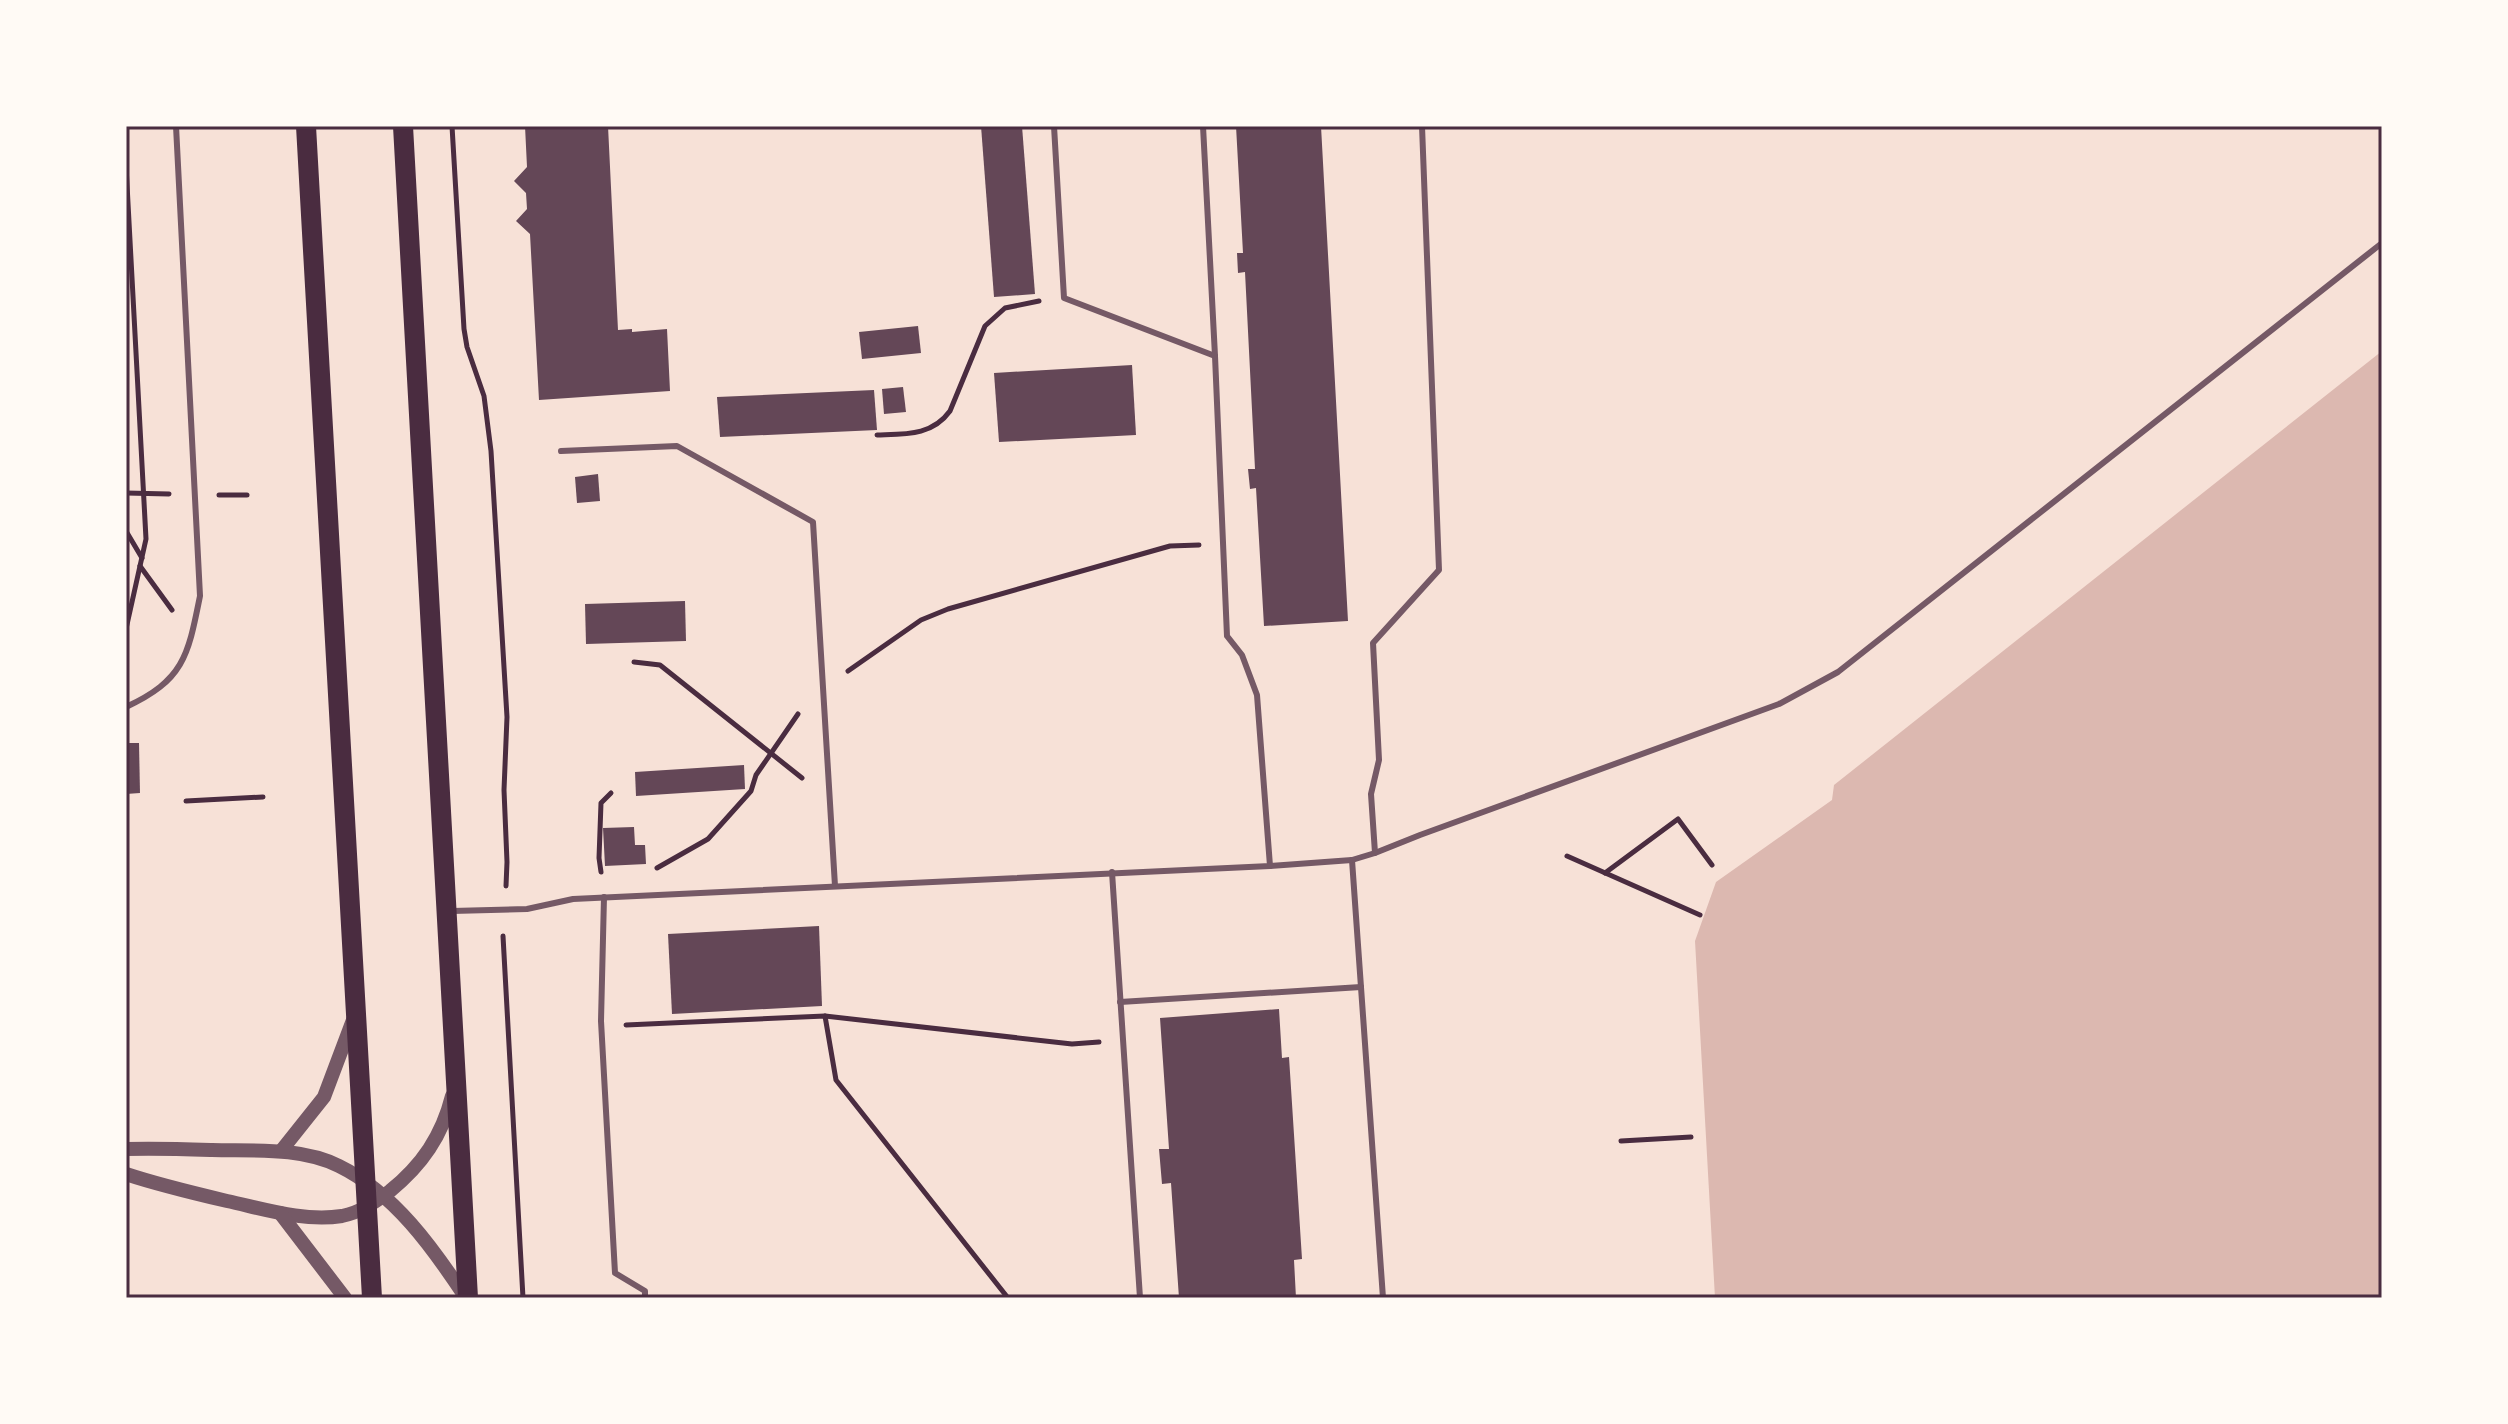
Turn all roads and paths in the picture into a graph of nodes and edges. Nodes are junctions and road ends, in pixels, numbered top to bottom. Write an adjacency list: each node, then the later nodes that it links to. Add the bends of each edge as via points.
1 (176, 126): 19 (lane, via 200,596)
2 (306, 126): 42 (main road)
3 (403, 126): 38 (main road)
4 (452, 126): 37 (path, via 464,329 484,396 491,451 507,717)
5 (1054, 126): 11 (lane)
6 (1203, 126): 12 (lane)
7 (1422, 126): 28 (lane, via 1439,570 1373,643 1379,760 1371,794)
8 (126, 166): 9 (path)
9 (127, 208): 17 (path, via 146,539)
10 (2382, 243): 28 (lane, via 1838,672 1779,704)
11 (1064, 298): 12 (lane); 13 (path, via 1005,308 995,315 985,326 944,420 920,433)
12 (1215, 356): 16 (lane)
13 (877, 435)
14 (561, 451): 21 (lane, via 677,446 813,522)
15 (126, 531): 17 (path)
16 (1223, 544): 21 (path, via 1170,546 948,609 921,620); 32 (lane, via 1227,636 1242,655 1257,695)
17 (141, 562): 18 (path); 19 (path)
18 (126, 629)
19 (192, 636): 22 (lane, via 178,670 153,695)
20 (634, 662): 23 (path, via 660,665)
21 (823, 689): 23 (path, via 805,704); 26 (lane)
22 (126, 707)
23 (771, 753): 26 (path); 36 (path, via 751,791 708,839)
24 (611, 793): 36 (path, via 601,803)
25 (263, 797): 27 (path)
26 (829, 800): 35 (lane)
27 (186, 801)
28 (1375, 853): 30 (lane)
29 (1567, 856): 34 (path)
30 (1352, 860): 32 (lane); 40 (lane)
31 (1712, 865): 34 (path, via 1678,819)
32 (1270, 866): 33 (lane)
33 (1112, 872): 35 (lane); 41 (lane)
34 (1605, 873): 39 (path)
35 (835, 886): 36 (lane)
36 (604, 897): 37 (lane); 44 (lane)
37 (504, 910): 38 (lane); 59 (path)
38 (448, 911): 46 (main road)
39 (1700, 915)
40 (1361, 987): 41 (lane); 63 (lane)
41 (1120, 1002): 45 (lane)
42 (356, 1012): 50 (street, via 324,1097); 52 (main road)
43 (825, 1016): 44 (path); 45 (path, via 1072,1044); 61 (path, via 836,1080)
44 (601, 1026): 60 (lane, via 615,1273 645,1291)
45 (1122, 1041): 62 (lane)
46 (456, 1080): 53 (street, via 447,1118 431,1150); 58 (main road)
47 (1691, 1137): 48 (path)
48 (1621, 1141)
49 (126, 1149): 50 (street)
50 (281, 1151): 52 (street, via 337,1165)
51 (126, 1174): 55 (street)
52 (366, 1181): 53 (street); 54 (main road)
53 (384, 1195): 54 (street); 58 (street)
54 (367, 1208): 55 (street, via 312,1218); 57 (main road)
55 (280, 1213): 56 (street)
56 (345, 1298)
57 (372, 1298)
58 (467, 1298)
59 (523, 1298)
60 (645, 1298)
61 (1008, 1298)
62 (1140, 1298)
63 (1383, 1298)

